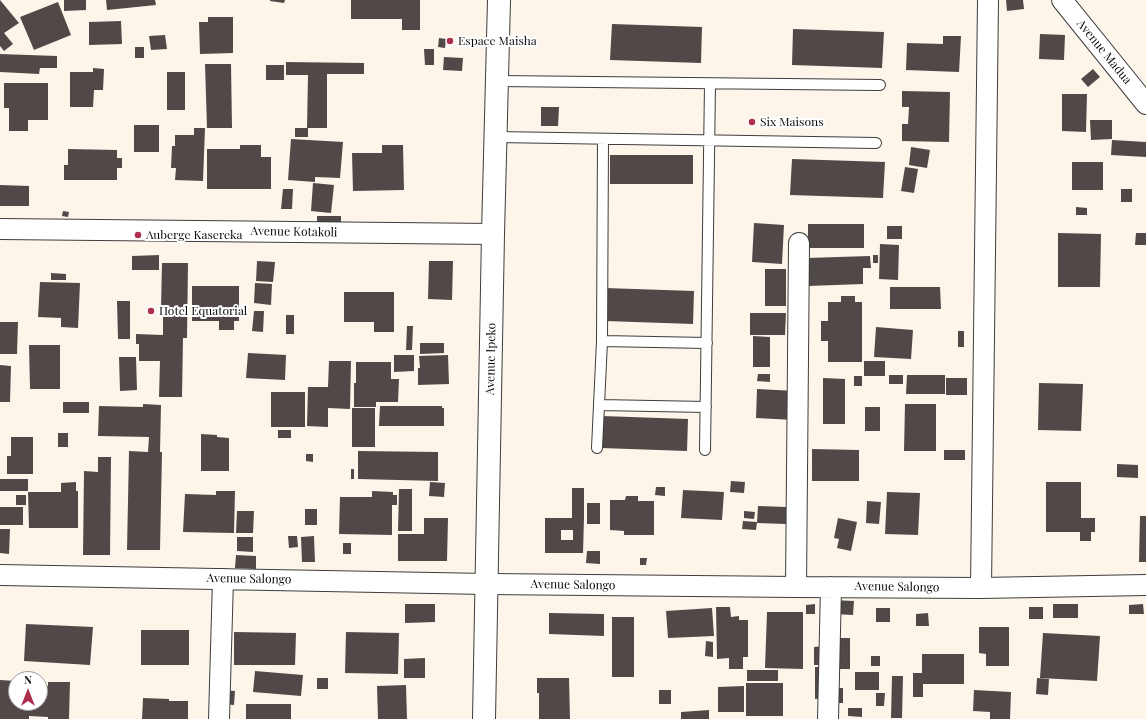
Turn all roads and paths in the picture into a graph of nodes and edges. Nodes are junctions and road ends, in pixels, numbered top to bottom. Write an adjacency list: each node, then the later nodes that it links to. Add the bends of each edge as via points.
1 (499, 0): 4 (street, Avenue Ipeko)
2 (988, 0): 27 (street)
3 (1062, 0): 7 (street, Avenue Madua)
4 (497, 82): 5 (lane); 8 (street, Avenue Ipeko)
5 (710, 84): 6 (lane); 10 (lane)
6 (880, 85)
7 (1146, 104)
8 (496, 137): 9 (lane); 13 (street, Avenue Ipeko)
9 (603, 139): 10 (lane); 15 (lane)
10 (710, 140): 11 (lane); 16 (lane)
11 (876, 143)
12 (0, 229): 13 (street, Avenue Kotakoli)
13 (493, 234): 23 (street, Avenue Ipeko)
14 (799, 243): 25 (street)
15 (602, 341): 16 (lane); 17 (lane)
16 (707, 343): 18 (lane)
17 (599, 405): 18 (lane); 19 (lane)
18 (706, 407): 20 (lane)
19 (596, 448)
20 (705, 450)
21 (0, 575): 22 (street, Avenue Salongo)
22 (223, 579): 23 (street, Avenue Salongo); 28 (street)
23 (487, 584): 25 (street, Avenue Salongo); 29 (street, Avenue Ipeko)
24 (1146, 584): 27 (street, Avenue Salongo)
25 (796, 587): 26 (street, Avenue Salongo)
26 (831, 587): 27 (street, Avenue Salongo); 30 (street)
27 (981, 588)
28 (219, 719)
29 (484, 719)
30 (828, 719)

